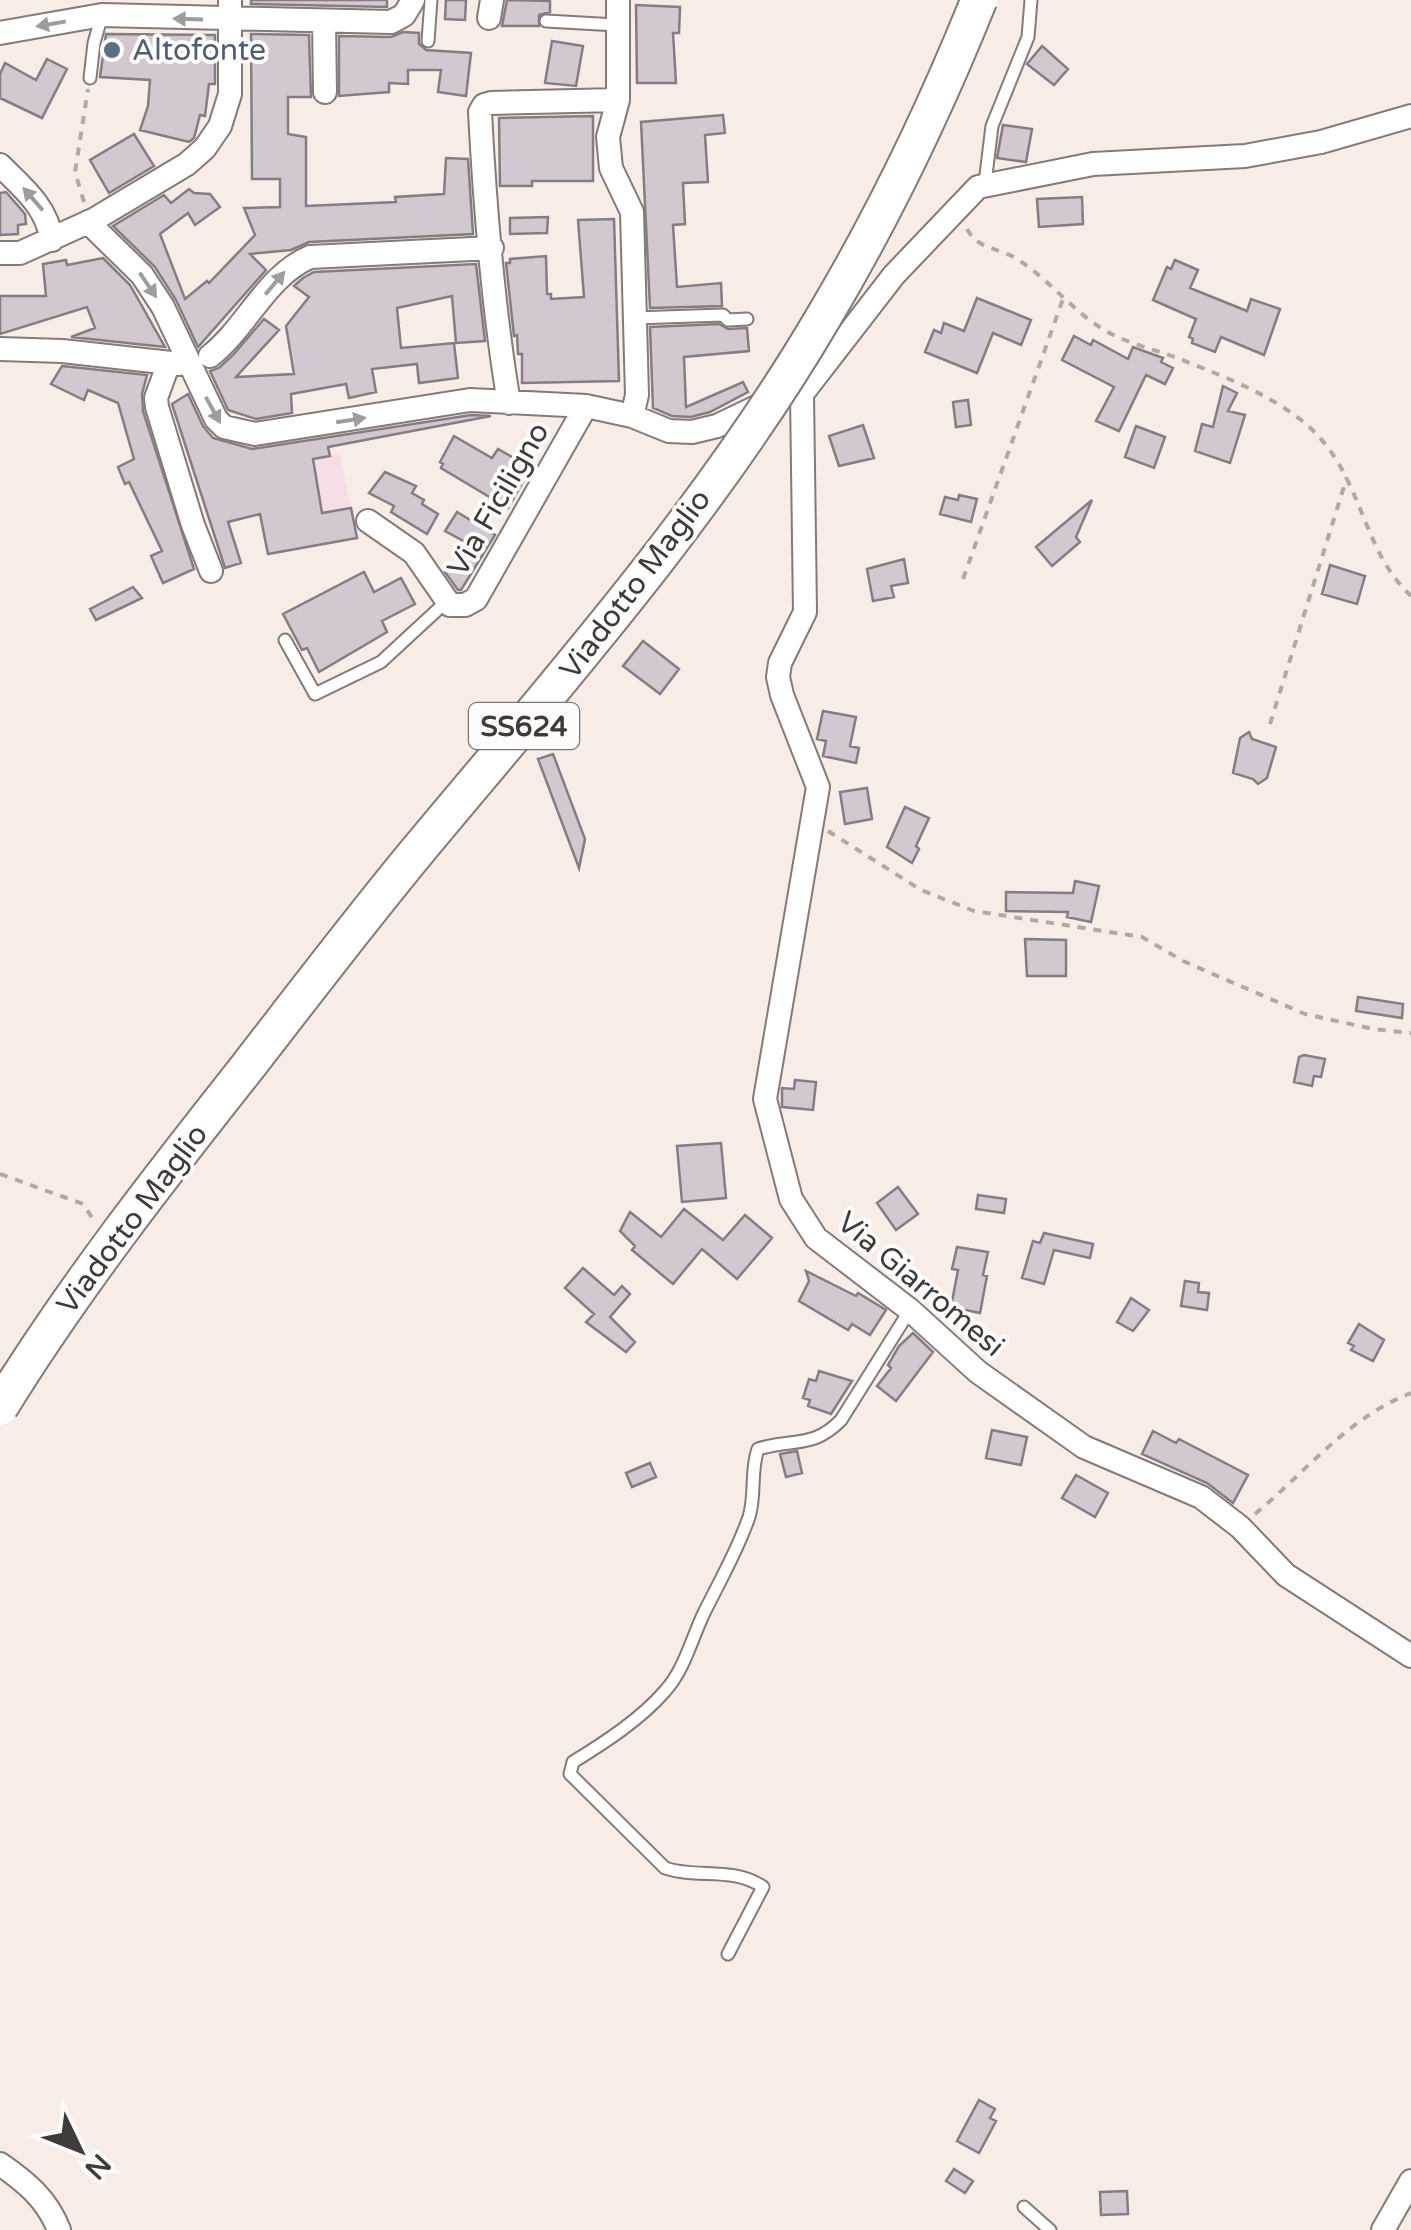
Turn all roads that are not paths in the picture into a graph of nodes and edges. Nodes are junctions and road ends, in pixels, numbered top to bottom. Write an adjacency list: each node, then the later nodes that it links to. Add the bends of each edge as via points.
1 (413, 0): 8 (street, via 391,22)
2 (431, 0): 12 (lane)
3 (618, 0): 10 (street)
4 (979, 0): 36 (main road, Viadotto Maglio / SS624, bridge, via 908,159 824,318 750,431 582,655 412,857 154,1185)
5 (1031, 0): 18 (lane, via 1028,37 992,126)
6 (102, 8): 7 (street, one-way to 6); 11 (street, one-way to 11); 13 (lane)
7 (230, 10): 8 (street); 19 (street, via 230,94 220,126 187,164)
8 (321, 14): 14 (street)
9 (546, 21): 10 (lane)
10 (617, 25): 15 (street)
11 (0, 33)
12 (428, 41)
13 (90, 78)
14 (325, 92)
15 (618, 100): 21 (street, via 484,105); 23 (street, via 608,138 611,168 632,212)
16 (1411, 116): 18 (street, via 1245,156 1093,164)
17 (0, 165): 20 (street, one-way to 17, via 40,204)
18 (986, 184): 27 (street, via 894,276)
19 (91, 220): 20 (street); 26 (street, one-way to 26, via 142,274)
20 (52, 240): 22 (street)
21 (492, 248): 26 (street, one-way to 21, via 225,344 286,270 310,258); 28 (street)
22 (0, 253)
23 (634, 318): 24 (lane); 30 (street)
24 (747, 319)
25 (0, 349): 26 (street)
26 (191, 363): 28 (street, Via Ficiligno, one-way to 28, via 216,419 255,434 470,400); 32 (street, via 156,398)
27 (802, 394): 30 (street, Via Ficiligno, via 777,397 692,432); 35 (street, Via Giarromesi, via 805,612 778,677 818,786 765,1099 791,1199 816,1238)
28 (509, 403): 29 (street, Via Ficiligno)
29 (586, 406): 30 (street, Via Ficiligno); 33 (street, Via Ficiligno, via 476,598 457,607)
30 (632, 416)
31 (368, 521): 33 (street, Via Ficiligno, via 414,554)
32 (211, 571)
33 (447, 601): 34 (lane, via 381,662 316,694)
34 (285, 640)
35 (910, 1310): 37 (street, Via Giarromesi, via 978,1372 1084,1448 1201,1497 1286,1574); 38 (lane, via 828,1434 758,1449 751,1511 737,1552 681,1668 665,1691 573,1762 570,1774 665,1868 743,1876 763,1887)
36 (0, 1407)
37 (1411, 1656)
38 (728, 1954)
39 (0, 2164): 42 (street, via 31,2185)
40 (1411, 2181): 44 (street)
41 (1024, 2207): 43 (lane)
42 (59, 2230)
43 (1050, 2230)
44 (1383, 2230)

